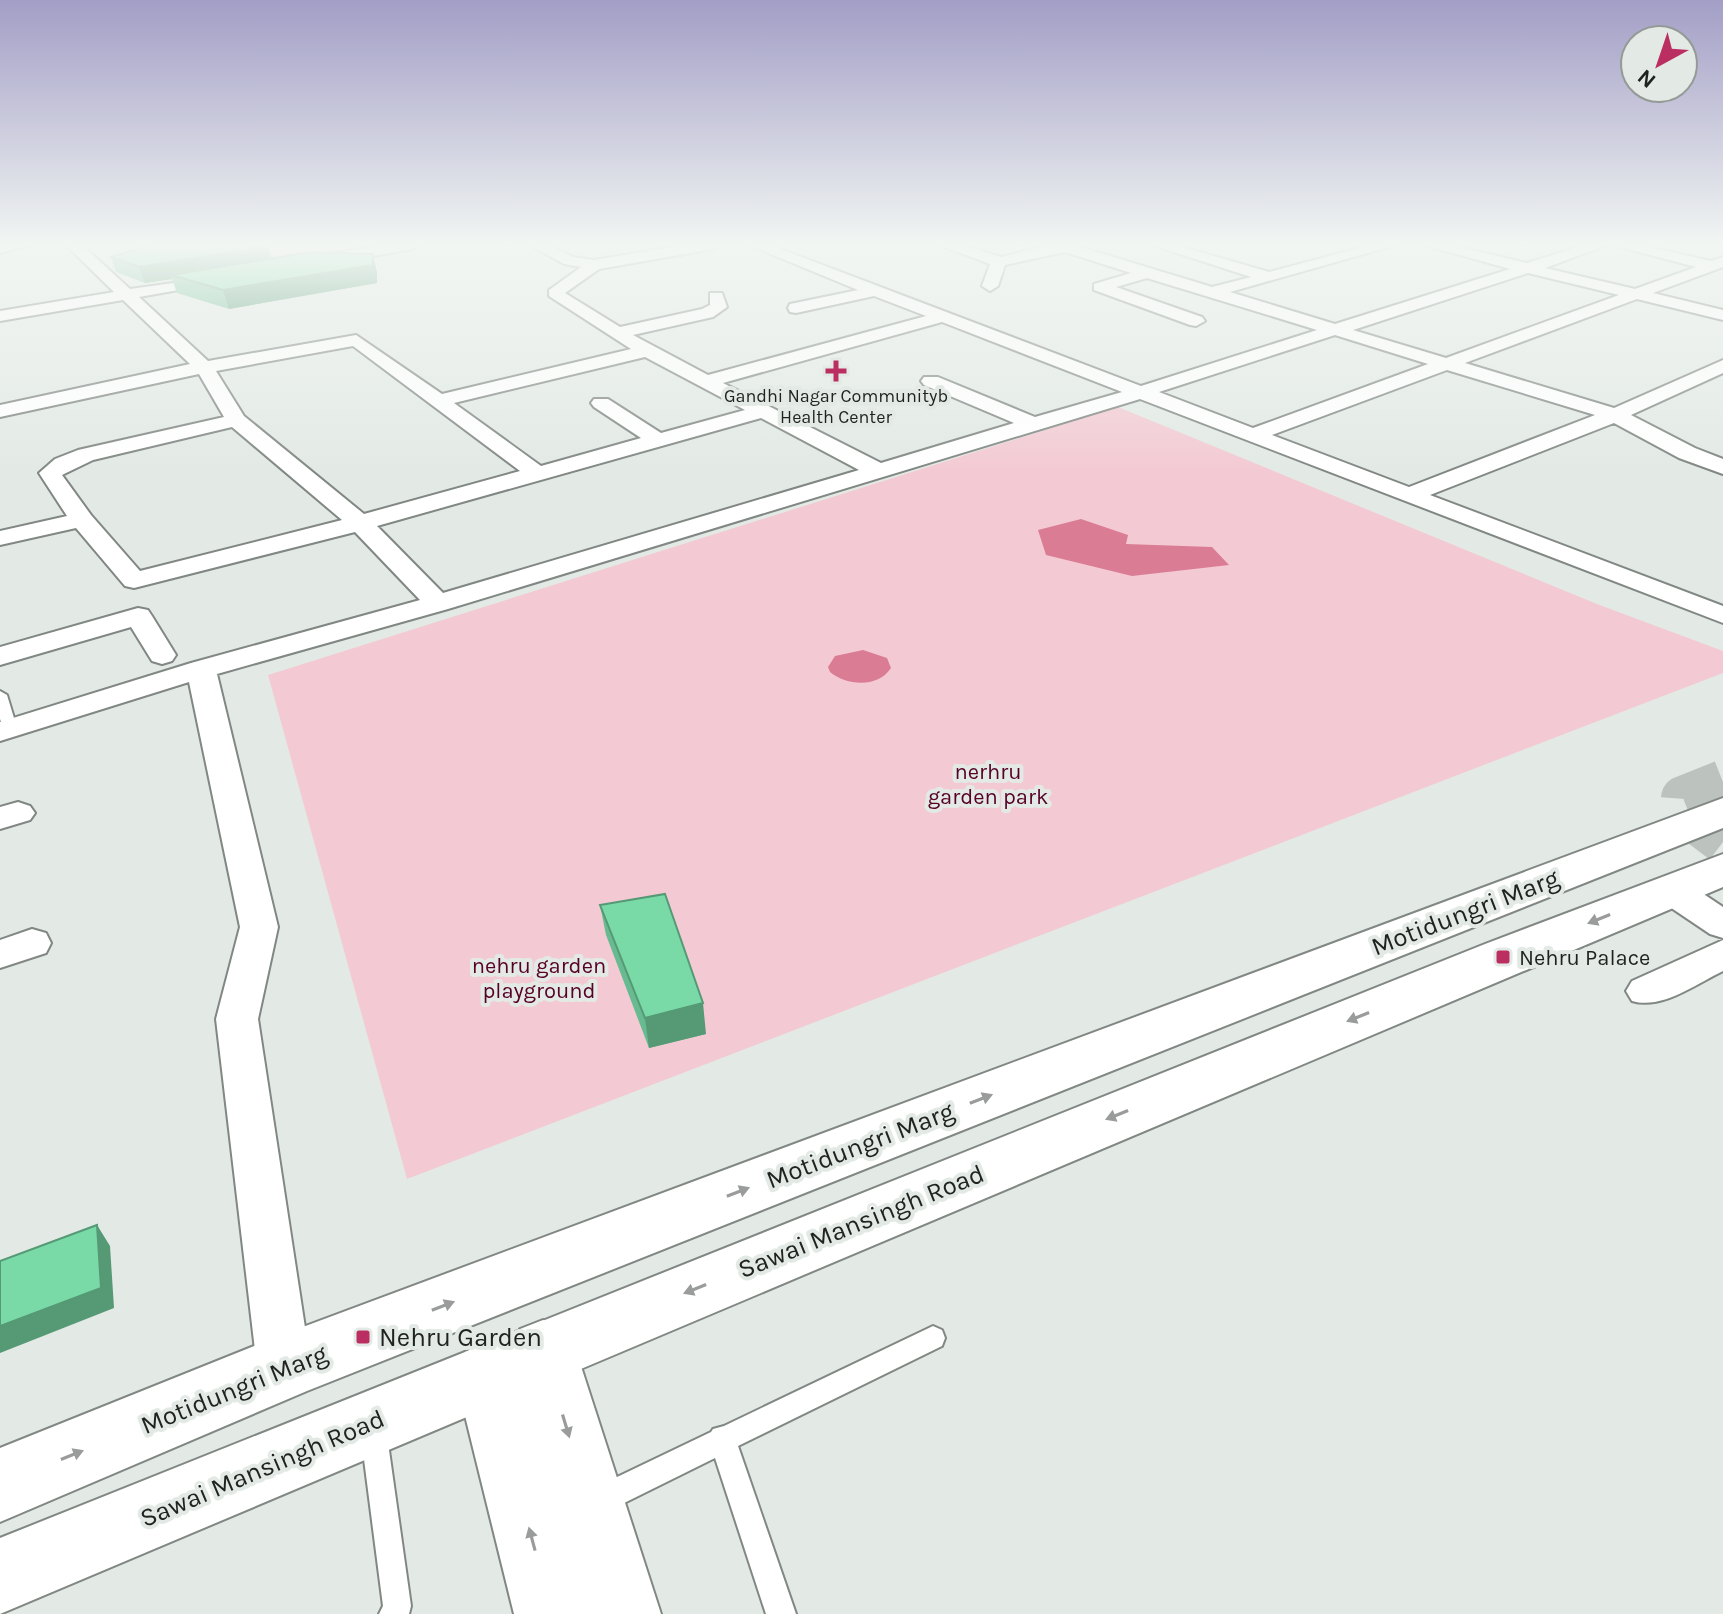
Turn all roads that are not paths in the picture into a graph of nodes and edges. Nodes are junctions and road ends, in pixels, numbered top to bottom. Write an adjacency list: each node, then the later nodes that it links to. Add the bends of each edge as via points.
1 (155, 320): 14 (street)
2 (597, 320): 10 (street)
3 (675, 320): 10 (street)
4 (930, 320): 15 (street)
5 (951, 320): 17 (street)
6 (1303, 320): 9 (street)
7 (1369, 320): 9 (street)
8 (1562, 320): 12 (street)
9 (1337, 331): 12 (street); 17 (street)
10 (619, 333): 11 (street)
11 (647, 351): 15 (street); 18 (street)
12 (1447, 363): 22 (street); 25 (street)
13 (1723, 366): 22 (street)
14 (204, 367): 18 (street, via 356,340); 20 (street); 23 (street)
15 (708, 381): 21 (street)
16 (931, 381): 24 (street)
17 (1138, 393): 24 (street); 25 (street)
18 (441, 400): 29 (street)
19 (601, 403): 26 (street)
20 (0, 411)
21 (759, 412): 26 (street); 28 (street)
22 (1615, 415): 27 (street); 30 (street)
23 (236, 420): 31 (street, via 63,464 50,473); 32 (street)
24 (1033, 424): 28 (street)
25 (1253, 435): 30 (street)
26 (656, 439): 29 (street)
27 (1723, 467)
28 (877, 470): 34 (street)
29 (535, 472): 32 (street)
30 (1409, 495): 35 (street)
31 (82, 520): 32 (street, via 134,580); 33 (street)
32 (360, 523): 34 (street)
33 (0, 538)
34 (438, 603): 38 (street)
35 (1723, 615)
36 (162, 655): 37 (street, via 138,616)
37 (0, 656)
38 (201, 669): 40 (street); 48 (street, via 259,927 237,1019)
39 (0, 695): 40 (lane)
40 (5, 730)
41 (1723, 812): 48 (main road, Motidungri Marg, one-way to 41)
42 (1697, 880): 43 (street); 47 (main road, Sawai Mansingh Road, one-way to 47)
43 (1723, 925)
44 (1723, 954): 45 (street)
45 (1646, 991)
46 (933, 1338): 50 (lane)
47 (516, 1363): 49 (main road, Sawai Mansingh Road); 52 (street, one-way to 52); 55 (street, one-way to 47)
48 (284, 1367): 51 (main road, Motidungri Marg, one-way to 48)
49 (372, 1422): 53 (main road, Sawai Mansingh Road); 54 (lane)
50 (722, 1438): 52 (lane); 57 (lane)
51 (0, 1485)
52 (590, 1505): 56 (street)
53 (0, 1577)
54 (394, 1614)
55 (552, 1614)
56 (623, 1614)
57 (781, 1614)

